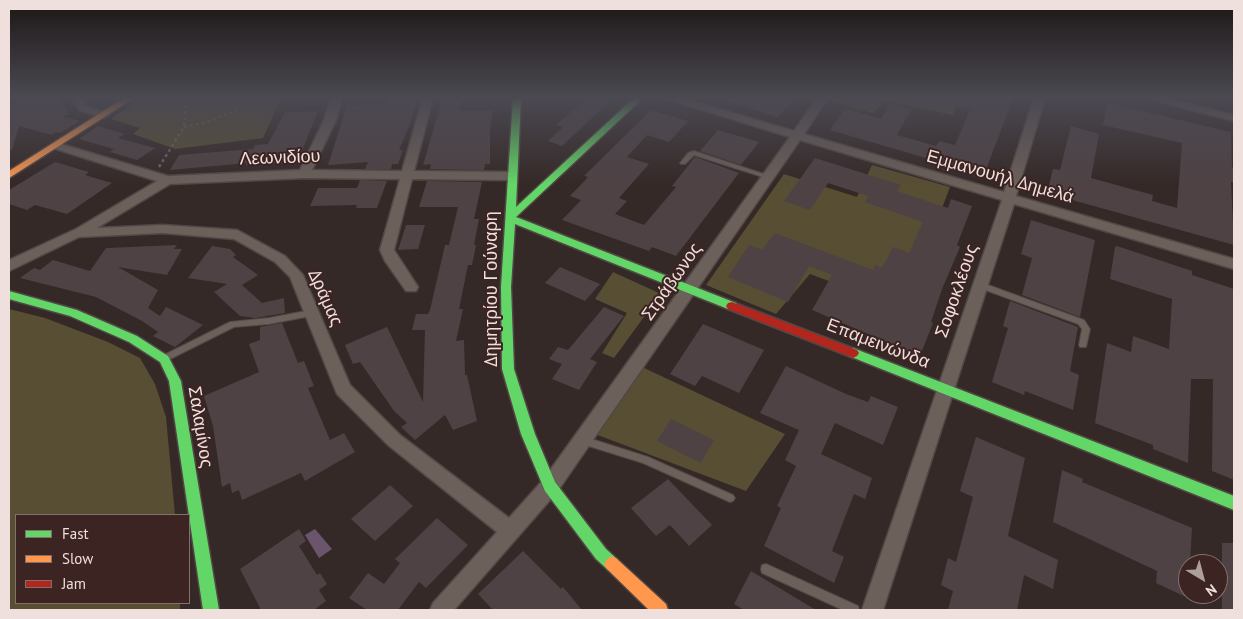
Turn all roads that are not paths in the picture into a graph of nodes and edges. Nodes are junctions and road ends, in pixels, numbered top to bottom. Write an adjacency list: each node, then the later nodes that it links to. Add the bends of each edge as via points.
1 (86, 127): 10 (street)
2 (327, 127): 12 (street)
3 (420, 127): 13 (street)
4 (514, 127): 15 (street, Δημητρίου Γούναρη)
5 (607, 127): 19 (street)
6 (766, 127): 9 (street, Εμμανουήλ Δημελά)
7 (802, 127): 9 (street, Στράβωνος)
8 (1030, 127): 18 (street, Σοφοκλέους)
9 (796, 136): 16 (street, Στράβωνος); 18 (street, Εμμανουήλ Δημελά)
10 (57, 146): 14 (street); 17 (street, Λεωνιδίου)
11 (683, 163): 16 (lane, via 694,153)
12 (304, 174): 13 (street, Λεωνιδίου); 17 (street, Λεωνιδίου)
13 (408, 174): 15 (street, Λεωνιδίου); 24 (street, via 387,250)
14 (9, 175)
15 (511, 176): 19 (street, Δημητρίου Γούναρη)
16 (768, 176): 25 (street, Στράβωνος)
17 (167, 180): 20 (street)
18 (1010, 198): 21 (street, Εμμανουήλ Δημελά); 23 (street, Σοφοκλέους)
19 (509, 218): 25 (street, Επαμεινώνδα); 32 (street, Δημητρίου Γούναρη, via 506,287 508,369 528,434)
20 (77, 233): 22 (street, Δράμας); 27 (street, Δράμας, via 162,229 237,235 280,259 296,275)
21 (1234, 264)
22 (9, 266)
23 (980, 285): 28 (lane, via 1082,322 1086,329); 30 (street, Σοφοκλέους)
24 (411, 287)
25 (690, 289): 30 (street, Επαμεινώνδα); 31 (street, Στράβωνος)
26 (9, 295): 29 (street, via 73,313 133,339)
27 (311, 313): 29 (lane, via 269,322 233,324); 35 (street, Δράμας, via 343,388 394,440)
28 (1083, 345)
29 (164, 359): 37 (street, Σαλαμίνος, via 175,381)
30 (945, 390): 34 (street, Επαμεινώνδα); 41 (street, Σοφοκλέους)
31 (582, 440): 32 (street, Στράβωνος); 33 (lane, via 645,460)
32 (550, 486): 35 (street, Στράβωνος); 39 (street, Δημητρίου Γούναρη, via 601,554)
33 (730, 498)
34 (1234, 503)
35 (510, 530): 38 (street, Στράβωνος)
36 (766, 569): 40 (lane)
37 (211, 610)
38 (440, 610)
39 (660, 610)
40 (854, 610)
41 (872, 610)

